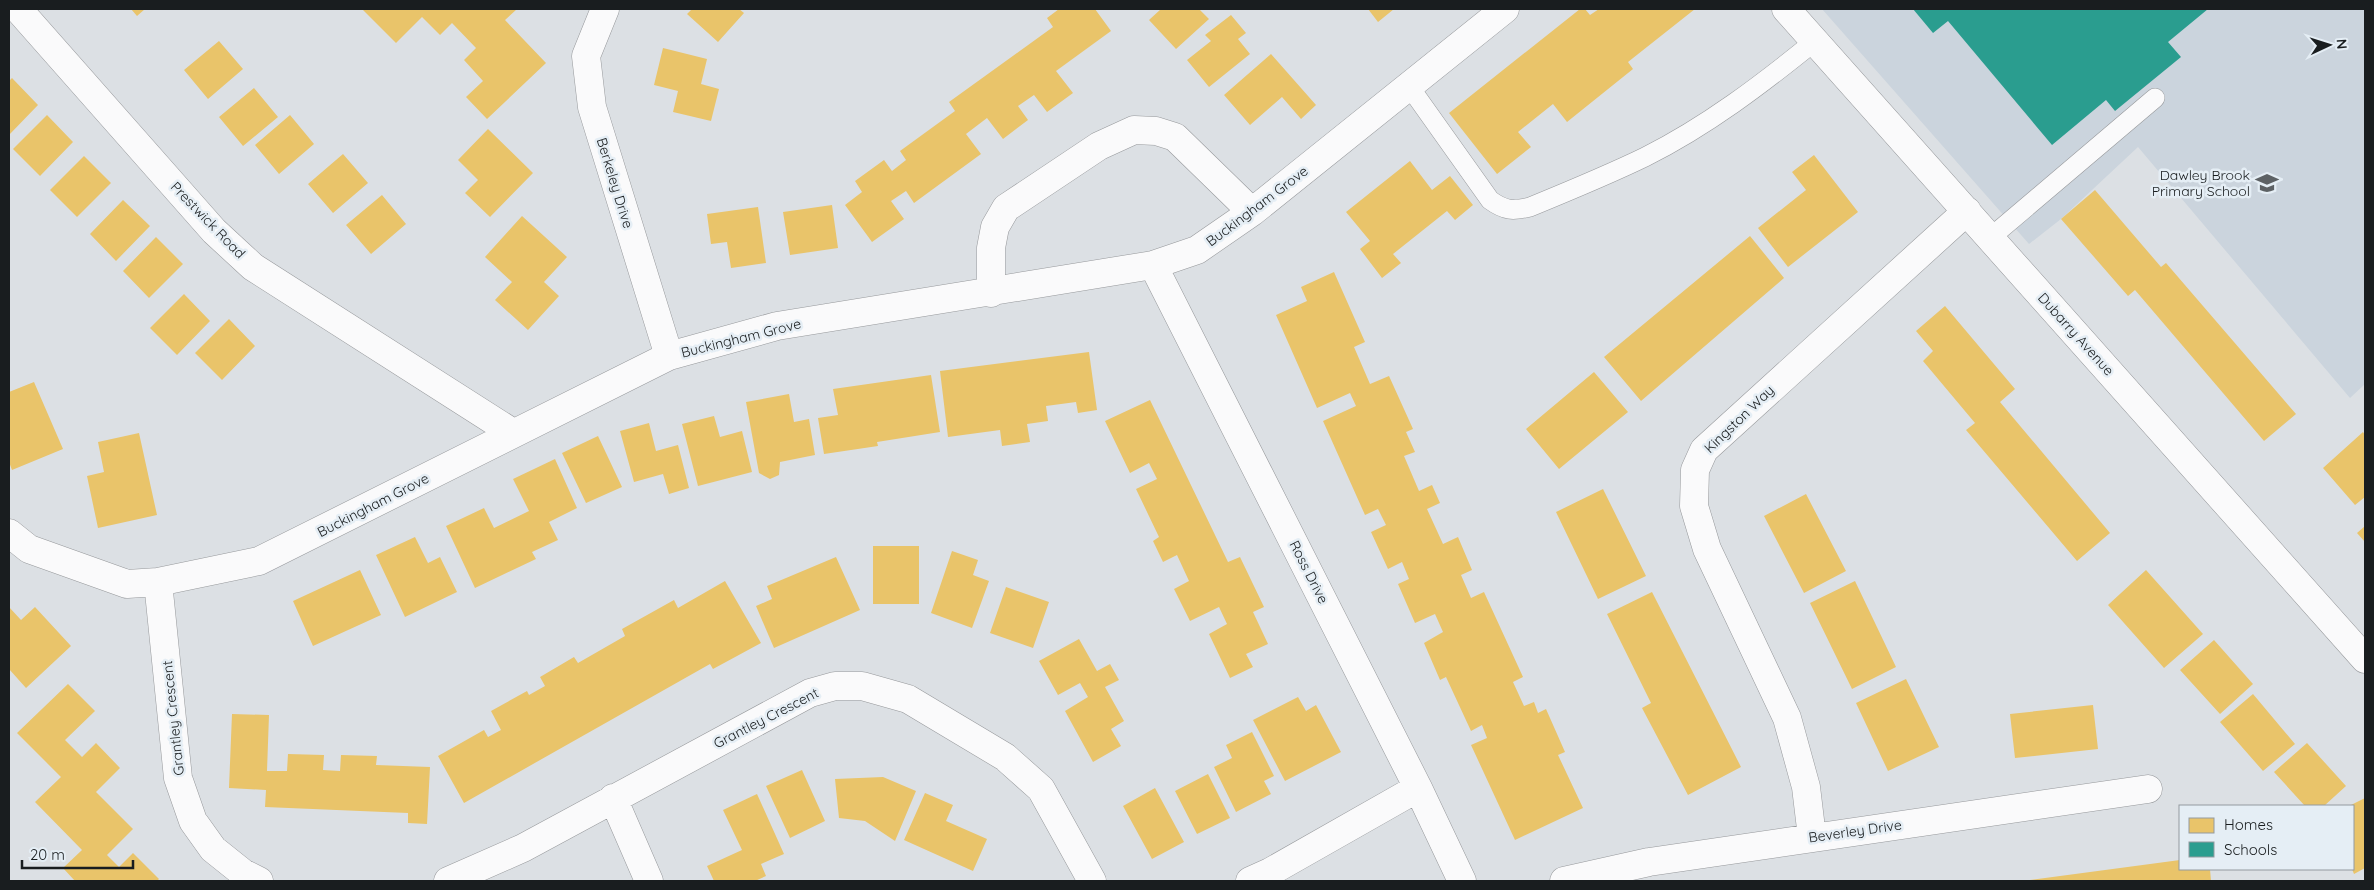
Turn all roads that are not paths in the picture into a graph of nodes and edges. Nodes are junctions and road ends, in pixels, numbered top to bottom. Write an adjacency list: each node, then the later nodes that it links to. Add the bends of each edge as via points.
1 (18, 9): 14 (street, Prestwick Road, via 214,231 254,267)
2 (605, 9): 13 (street, Berkeley Drive, via 586,56 592,107)
3 (1504, 9): 6 (street, Buckingham Grove)
4 (1786, 9): 5 (street, Dubarry Avenue)
5 (1815, 40): 6 (lane, via 1761,85 1646,156 1514,211 1502,209 1490,200); 8 (street, Dubarry Avenue)
6 (1409, 86): 9 (street, Buckingham Grove)
7 (2155, 98): 10 (lane)
8 (1967, 211): 10 (street, Dubarry Avenue); 21 (street, Kingston Way, via 1704,450 1695,470 1694,506 1707,549 1787,718 1806,787)
9 (1252, 212): 11 (street, Buckingham Grove, via 1198,250); 12 (street, via 1175,137 1156,131 1134,130 1099,146 1006,208 995,227 991,248)
10 (1990, 238): 17 (street, Dubarry Avenue)
11 (1153, 265): 12 (street, Buckingham Grove); 18 (street, Ross Drive)
12 (991, 293): 13 (street, Buckingham Grove, via 777,326)
13 (669, 356): 14 (street, Buckingham Grove)
14 (513, 433): 16 (street, Buckingham Grove, via 259,562)
15 (9, 533): 16 (street, Buckingham Grove, via 29,549 127,584)
16 (158, 582): 22 (street, Grantley Crescent, via 178,778 193,821 213,849 243,874)
17 (2365, 659)
18 (1418, 788): 26 (street); 27 (street, Ross Drive)
19 (2148, 789): 21 (street, Beverley Drive)
20 (613, 798): 23 (street, Grantley Crescent, via 522,848); 24 (street); 25 (street, Grantley Crescent, via 810,692 835,686 862,686 908,699 1005,758 1041,789)
21 (1812, 837): 28 (street, Beverley Drive, via 1649,862)
22 (259, 881)
23 (448, 881)
24 (649, 881)
25 (1092, 881)
26 (1250, 881)
27 (1462, 881)
28 (1564, 881)

